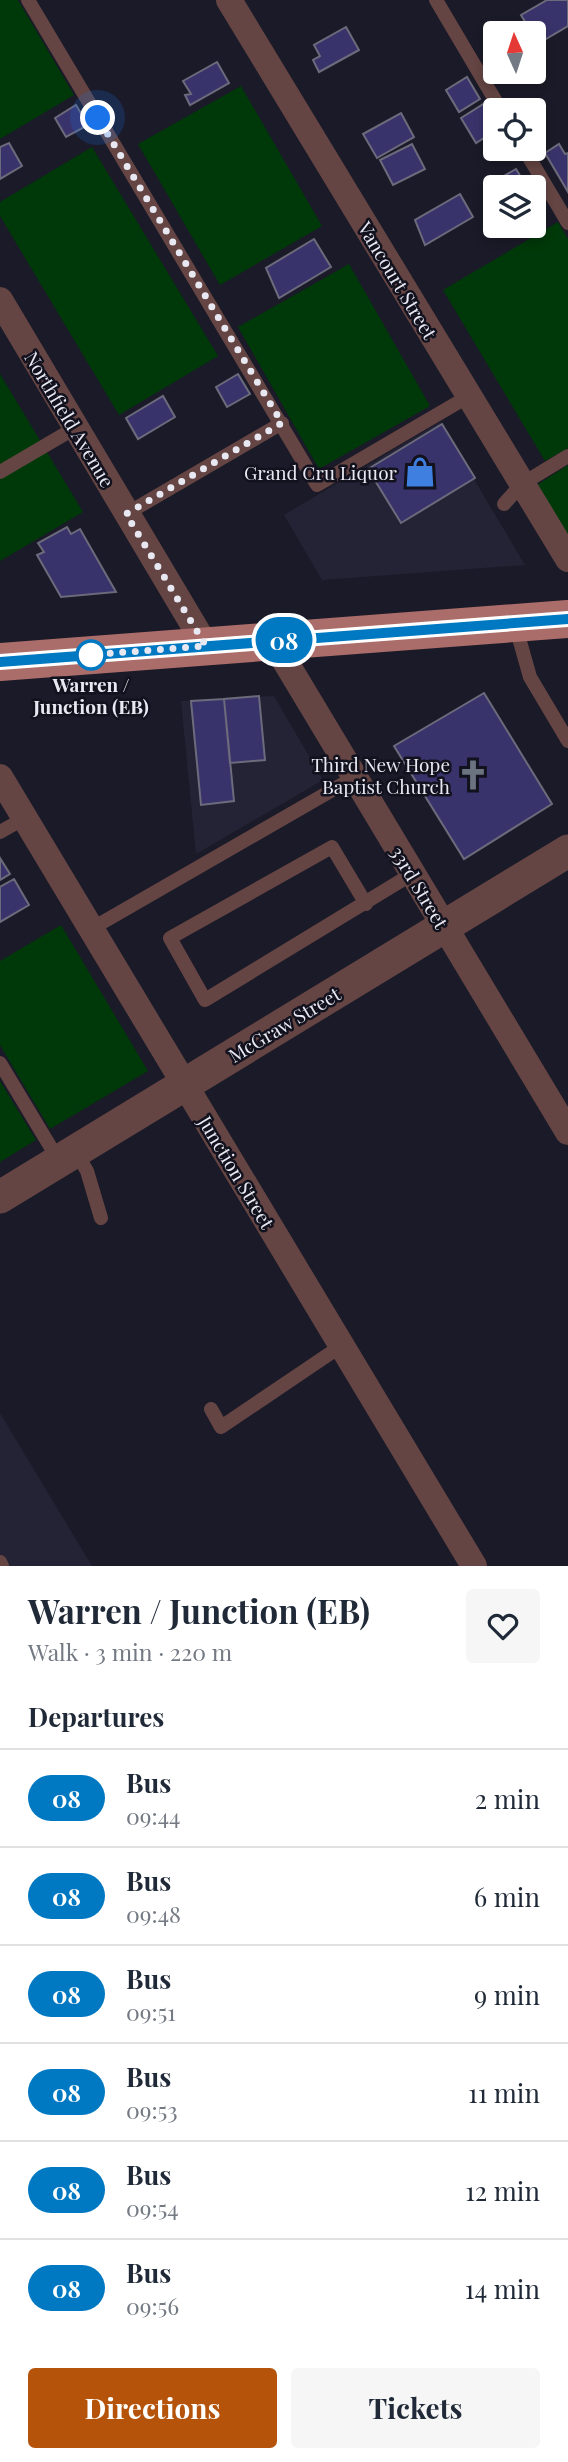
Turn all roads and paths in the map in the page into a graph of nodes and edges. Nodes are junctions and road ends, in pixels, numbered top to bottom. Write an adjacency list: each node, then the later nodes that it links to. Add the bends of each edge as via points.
1 (28, 0): 9 (lane)
2 (229, 0): 8 (street, Vancourt Street)
3 (436, 0): 4 (lane)
4 (494, 98)
5 (531, 161): 6 (lane)
6 (568, 223)
7 (0, 300): 10 (street, Northfield Avenue)
8 (469, 396): 9 (lane, via 317,485); 13 (street, Vancourt Street)
9 (282, 423): 15 (lane)
10 (75, 428): 12 (lane); 15 (street, Northfield Avenue)
11 (568, 456): 13 (lane)
12 (0, 472)
13 (522, 484): 14 (lane); 16 (street, Vancourt Street)
14 (504, 504)
15 (126, 514): 20 (street, Northfield Avenue)
16 (568, 559)
17 (568, 619): 18 (main road)
18 (515, 623): 19 (main road); 22 (lane, via 530,677)
19 (273, 641): 20 (main road); 25 (street, 33rd Street)
20 (206, 646): 21 (main road)
21 (0, 662)
22 (561, 716): 23 (lane)
23 (568, 741)
24 (0, 777): 26 (street, Junction Street)
25 (355, 777): 29 (street, 33rd Street); 32 (lane)
26 (25, 818): 27 (lane); 32 (street, Junction Street)
27 (0, 832)
28 (568, 851): 31 (street, McGraw Street)
29 (412, 874): 30 (lane); 31 (street, 33rd Street)
30 (366, 904): 30 (lane, via 205,999 170,938 332,846)
31 (444, 927): 34 (street, McGraw Street); 35 (street, 33rd Street)
32 (91, 929): 34 (street, Junction Street)
33 (0, 1063): 36 (lane)
34 (185, 1084): 36 (street, McGraw Street); 39 (street, Junction Street)
35 (568, 1132)
36 (67, 1156): 37 (street, McGraw Street); 38 (lane, via 87,1171)
37 (0, 1197)
38 (101, 1218)
39 (341, 1346): 40 (lane, via 221,1427); 41 (street, Junction Street)
40 (211, 1409)
41 (474, 1566)

